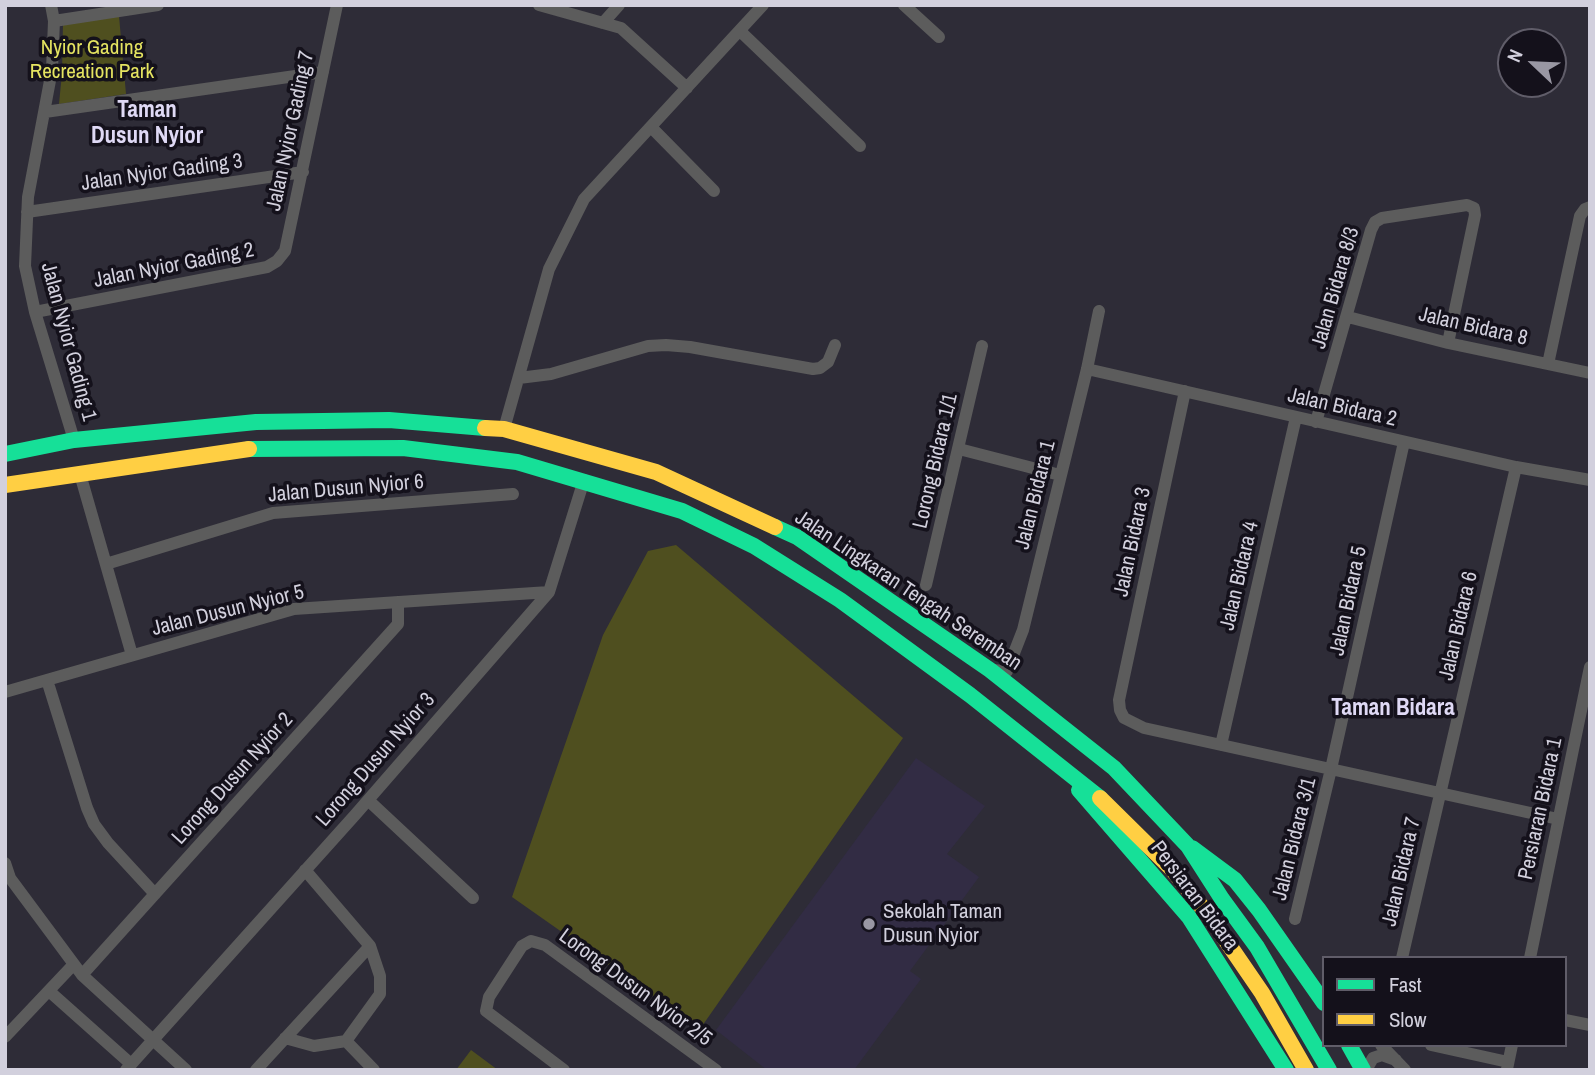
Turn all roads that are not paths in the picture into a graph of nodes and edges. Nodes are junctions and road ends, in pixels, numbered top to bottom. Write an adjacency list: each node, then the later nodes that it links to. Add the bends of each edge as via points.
1 (51, 5): 9 (street, Jalan Nyior Gading 1)
2 (158, 5): 9 (street)
3 (337, 5): 13 (street, Jalan Nyior Gading 7)
4 (539, 5): 8 (street)
5 (619, 5): 10 (street)
6 (763, 5): 11 (street)
7 (904, 5): 12 (street)
8 (574, 10): 10 (street)
9 (54, 21): 15 (street, Jalan Nyior Gading 1)
10 (603, 23): 14 (street, via 621,28)
11 (740, 31): 14 (street); 17 (street)
12 (939, 37)
13 (324, 72): 15 (street); 18 (street, Jalan Nyior Gading 7)
14 (687, 88): 16 (street)
15 (45, 111): 21 (street, Jalan Nyior Gading 1)
16 (651, 127): 19 (street); 32 (street, via 584,199 550,269)
17 (860, 146)
18 (303, 172): 21 (street, Jalan Nyior Gading 3); 22 (street, Jalan Nyior Gading 7, via 285,251)
19 (714, 191)
20 (1590, 207): 29 (street, via 1580,216)
21 (27, 212): 24 (street, Jalan Nyior Gading 1, via 25,266)
22 (277, 261): 24 (street, Jalan Nyior Gading 2, via 267,267)
23 (1099, 311): 30 (street, Jalan Bidara 1)
24 (35, 312): 37 (street, Jalan Nyior Gading 1)
25 (1348, 317): 26 (street, Jalan Bidara 8); 26 (street, Jalan Bidara 8/3, via 1375,222 1467,205 1474,208 1475,215); 35 (street, Jalan Bidara 8/3)
26 (1448, 342): 29 (street, Jalan Bidara 8)
27 (835, 345): 32 (street, via 828,362 813,369 666,345)
28 (982, 346): 39 (street, Lorong Bidara 1/1)
29 (1548, 364): 31 (street, Jalan Bidara 8)
30 (1087, 369): 33 (street, Jalan Bidara 2); 43 (street, Jalan Bidara 1)
31 (1590, 373)
32 (519, 378): 36 (street)
33 (1185, 391): 34 (street, Jalan Bidara 2); 58 (street, Jalan Bidara 3, via 1120,710 1133,724)
34 (1296, 417): 35 (street, Jalan Bidara 2); 58 (street, Jalan Bidara 4)
35 (1316, 422): 38 (street, Jalan Bidara 2)
36 (504, 429): 37 (main road, Jalan Lingkaran Tengah Seremban, via 389,420 269,422); 54 (main road, Jalan Lingkaran Tengah Seremban, via 656,472 797,537)
37 (74, 440): 40 (main road, Jalan Lingkaran Tengah Seremban)
38 (1404, 442): 41 (street, Jalan Bidara 2); 60 (street, Jalan Bidara 5)
39 (959, 449): 43 (street); 49 (street, Lorong Bidara 1/1)
40 (5, 454)
41 (1516, 467): 45 (street, Jalan Bidara 2); 61 (street, Jalan Bidara 6)
42 (80, 474): 44 (main road, via 259,449 403,448 517,462); 46 (main road); 48 (street)
43 (1060, 475): 54 (street, Jalan Bidara 1, via 1015,653 1007,671)
44 (584, 480): 50 (street, Lorong Dusun Nyior 3); 59 (main road, via 682,511 754,546 840,600)
45 (1590, 480)
46 (5, 485)
47 (513, 494): 48 (street, Jalan Dusun Nyior 6, via 273,513)
48 (106, 564): 52 (street)
49 (926, 585)
50 (550, 592): 51 (street, Jalan Dusun Nyior 5); 62 (street, Lorong Dusun Nyior 3)
51 (398, 602): 52 (street, Jalan Dusun Nyior 5, via 293,610); 68 (street, Lorong Dusun Nyior 2, via 398,624)
52 (132, 655): 55 (street, Jalan Dusun Nyior 5)
53 (1590, 667): 57 (street, Persiaran Bidara 1)
54 (990, 670): 64 (main road, Jalan Lingkaran Tengah Seremban, via 1114,768)
55 (47, 680): 56 (street, Jalan Dusun Nyior 5); 68 (street, via 94,824)
56 (5, 692)
57 (1585, 714): 63 (street, Persiaran Bidara 1)
58 (1221, 745): 60 (street)
59 (1052, 759): 96 (main road, Persiaran Bidara, via 1189,917); 97 (main road, via 1113,809 1174,870 1262,993)
60 (1331, 769): 61 (street); 70 (street, Jalan Bidara 3/1)
61 (1440, 794): 63 (street); 72 (street, Jalan Bidara 7)
62 (368, 800): 66 (street, Lorong Dusun Nyior 3); 69 (street)
63 (1558, 819): 73 (street, Persiaran Bidara 1)
64 (1188, 846): 77 (main road, Persiaran Bidara, via 1235,880); 98 (main road, Jalan Lingkaran Tengah Seremban, via 1257,947)
65 (5, 863): 67 (street)
66 (305, 870): 71 (street); 82 (street, Lorong Dusun Nyior 3)
67 (8, 881): 74 (street)
68 (155, 894): 75 (street, Lorong Dusun Nyior 2)
69 (473, 898)
70 (1295, 919)
71 (370, 946): 81 (street); 83 (street, via 380,976 380,994)
72 (1402, 956)
73 (1530, 956)
74 (74, 964): 75 (street); 76 (street)
75 (82, 975): 82 (street)
76 (49, 991): 80 (street); 90 (street)
77 (1322, 1000)
78 (1567, 1020): 79 (street)
79 (1590, 1026)
80 (5, 1037)
81 (285, 1038): 83 (street, via 314,1046); 92 (street)
82 (153, 1040): 90 (street, Lorong Dusun Nyior 3); 91 (street)
83 (346, 1041): 93 (street)
84 (1350, 1047): 99 (main road)
85 (1383, 1047): 88 (street)
86 (1438, 1047): 89 (street)
87 (1512, 1047): 89 (street)
88 (1400, 1065): 99 (street, via 1382,1055)
89 (1507, 1066)
90 (129, 1067)
91 (186, 1070)
92 (256, 1070)
93 (374, 1070)
94 (564, 1070): 95 (street, Lorong Dusun Nyior 2/5, via 486,1011 489,997 522,946 531,941 545,945)
95 (716, 1070)
96 (1286, 1070)
97 (1306, 1070)
98 (1329, 1070)
99 (1364, 1070)

